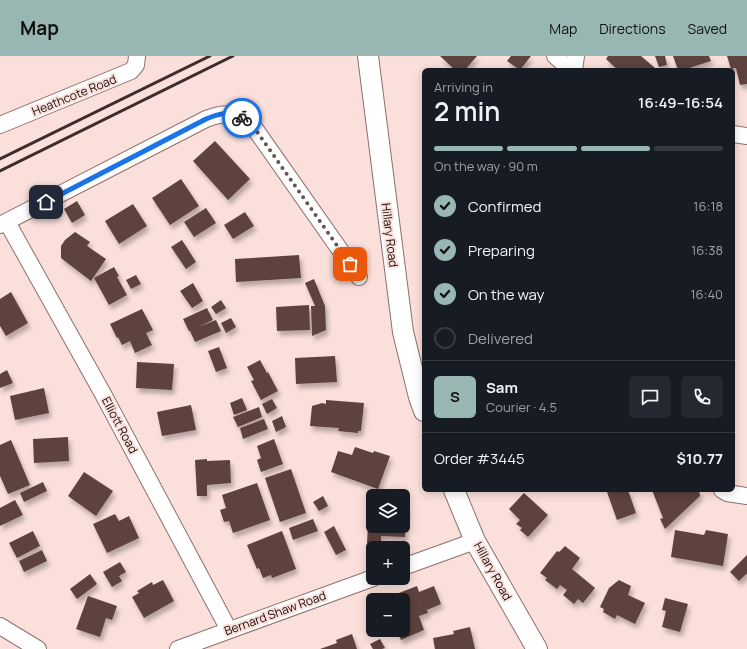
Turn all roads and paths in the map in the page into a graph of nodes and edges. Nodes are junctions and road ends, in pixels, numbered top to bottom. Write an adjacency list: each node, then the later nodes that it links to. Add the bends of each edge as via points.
1 (137, 56): 7 (street, Heathcote Road, via 136,65 131,71)
2 (368, 56): 12 (street, Hillary Road, via 403,332)
3 (555, 56): 5 (street)
4 (576, 56): 6 (street)
5 (570, 68)
6 (573, 68)
7 (0, 124)
8 (735, 134): 9 (street)
9 (747, 136)
10 (3, 224): 11 (street, via 206,119 221,113 232,114 253,126); 20 (street, Elliott Road, via 103,394)
11 (359, 277)
12 (422, 405)
13 (455, 492): 16 (street, Hillary Road)
14 (725, 492): 15 (street)
15 (747, 496)
16 (476, 541): 17 (street); 23 (street, Hillary Road)
17 (410, 565)
18 (366, 581): 20 (street, Bernard Shaw Road)
19 (0, 626): 21 (street)
20 (229, 630): 22 (street, Bernard Shaw Road)
21 (38, 649)
22 (178, 649)
23 (537, 649)

